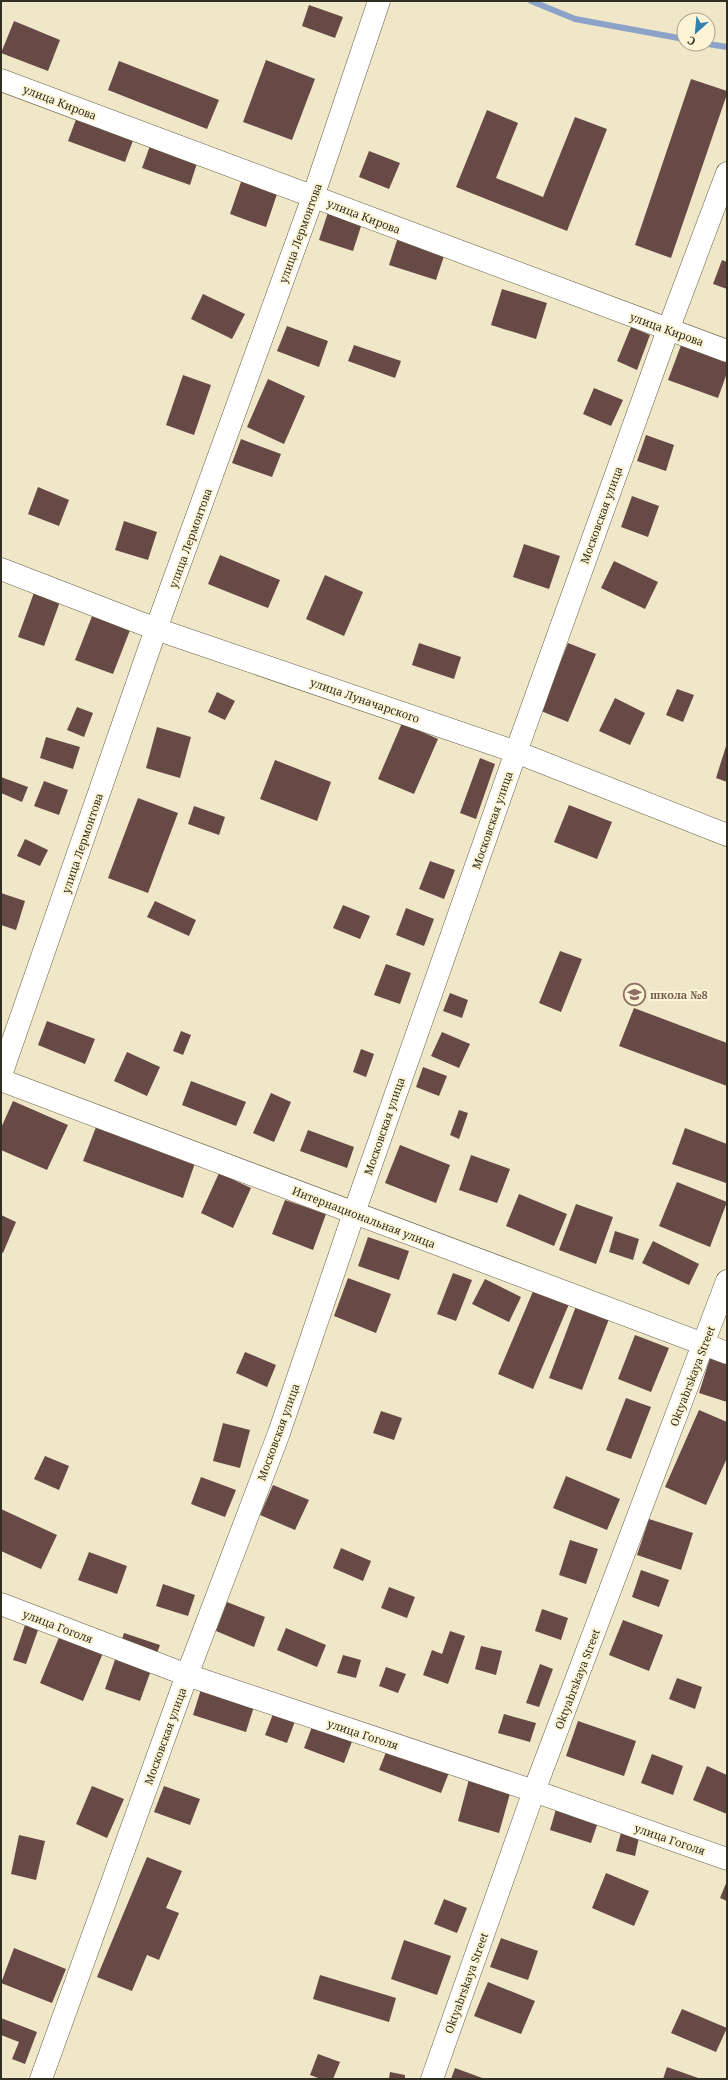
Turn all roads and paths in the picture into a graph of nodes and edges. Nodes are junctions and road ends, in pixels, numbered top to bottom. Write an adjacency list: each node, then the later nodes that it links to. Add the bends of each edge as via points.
1 (379, 1): 4 (street, улица Лермонтова)
2 (1, 80): 4 (street, улица Кирова)
3 (727, 173): 5 (street, Московская улица)
4 (313, 197): 5 (street, улица Кирова); 8 (street, улица Лермонтова)
5 (668, 330): 6 (street, улица Кирова); 9 (street, Московская улица)
6 (727, 351)
7 (1, 569): 8 (street, улица Луначарского)
8 (156, 629): 9 (street, улица Луначарского); 11 (street, улица Лермонтова)
9 (516, 752): 10 (street, улица Луначарского); 13 (street, Московская улица)
10 (727, 835)
11 (1, 1075)
12 (1, 1080): 13 (street, Интернациональная улица)
13 (354, 1213): 15 (street, Интернациональная улица); 18 (street, Московская улица, via 279,1432)
14 (727, 1281): 15 (street, Oktyabrskaya Street)
15 (704, 1345): 16 (street, Интернациональная улица); 19 (street, Oktyabrskaya Street)
16 (727, 1354)
17 (1, 1604): 18 (street, улица Гоголя)
18 (187, 1675): 19 (street, улица Гоголя); 21 (street, Московская улица)
19 (534, 1791): 20 (street, улица Гоголя); 22 (street, Oktyabrskaya Street)
20 (727, 1859)
21 (41, 2079)
22 (432, 2079)

